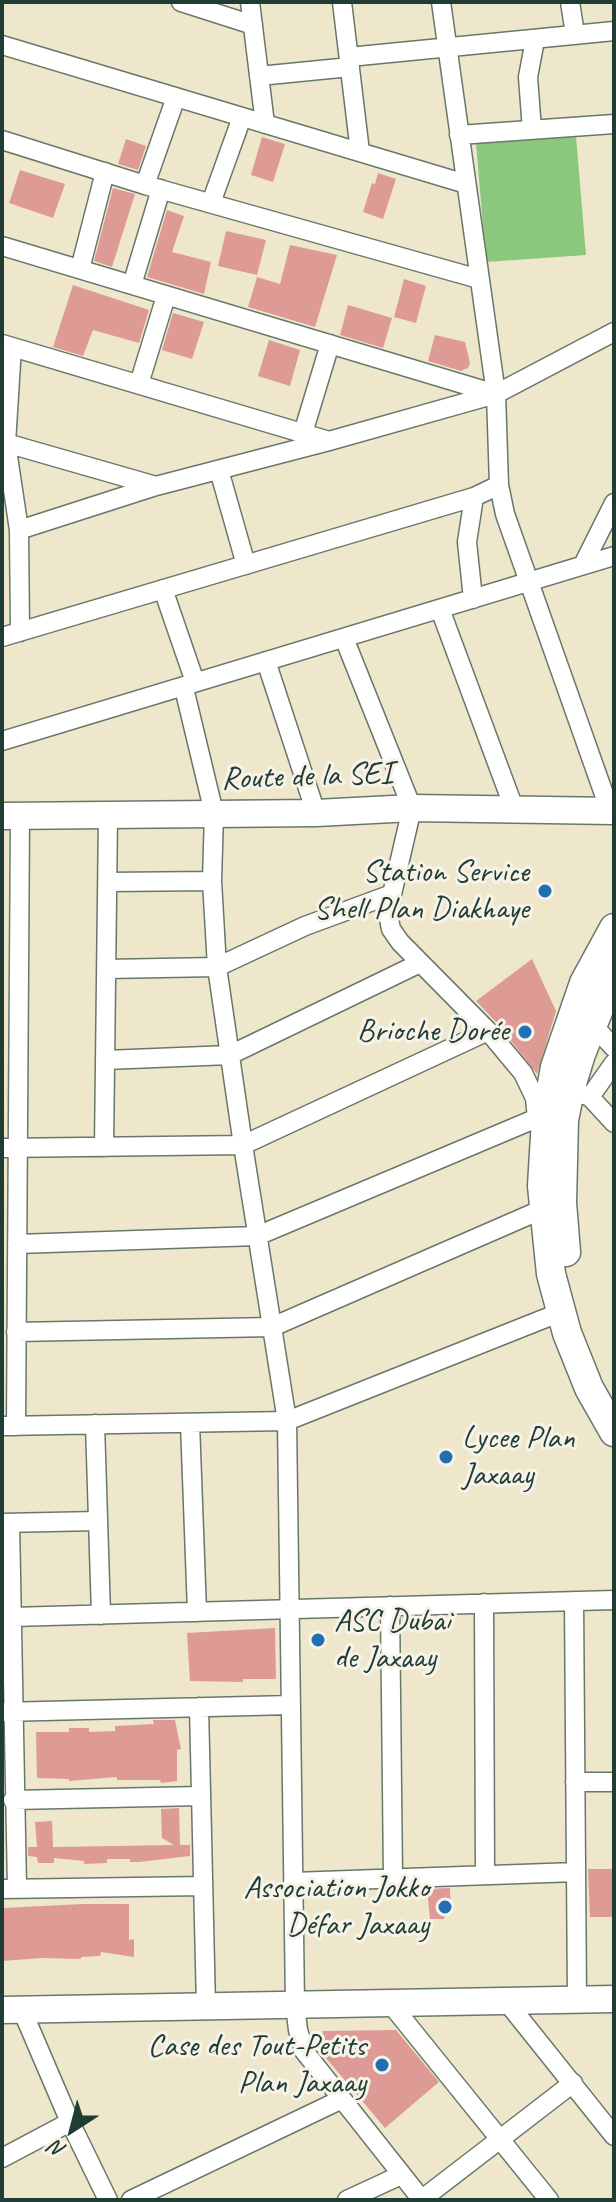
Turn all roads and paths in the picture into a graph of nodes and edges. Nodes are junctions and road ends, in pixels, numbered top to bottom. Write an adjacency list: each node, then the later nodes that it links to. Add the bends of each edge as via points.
1 (181, 2): 6 (street)
2 (250, 2): 6 (street)
3 (342, 2): 13 (street)
4 (441, 2): 12 (street)
5 (570, 2): 8 (street)
6 (253, 25): 14 (street)
7 (614, 31): 8 (street)
8 (575, 34): 9 (street)
9 (535, 40): 10 (street); 15 (street)
10 (506, 41): 12 (street); 15 (street)
11 (2, 45): 16 (street)
12 (447, 47): 13 (street); 21 (street)
13 (349, 62): 14 (street); 23 (street)
14 (259, 76): 18 (street)
15 (528, 77): 20 (street)
16 (176, 97): 17 (street); 26 (street)
17 (242, 117): 18 (street); 27 (street)
18 (265, 124): 23 (street)
19 (614, 124): 20 (street)
20 (532, 130): 21 (street)
21 (459, 135): 25 (street)
22 (2, 140): 24 (street)
23 (360, 152): 25 (street)
24 (105, 172): 26 (street); 29 (street)
25 (466, 184): 30 (street)
26 (153, 187): 27 (street); 31 (street)
27 (211, 203): 30 (street)
28 (2, 246): 29 (street)
29 (80, 269): 31 (street)
30 (479, 279): 37 (street)
31 (132, 285): 32 (street)
32 (166, 296): 34 (street); 36 (street)
33 (614, 332): 37 (street)
34 (330, 344): 37 (street); 38 (street)
35 (7, 346): 36 (street); 40 (street)
36 (139, 384): 38 (street)
37 (496, 394): 39 (street); 42 (street)
38 (303, 433): 39 (street)
39 (329, 441): 41 (street)
40 (6, 443): 43 (street); 46 (street)
41 (219, 470): 43 (street); 48 (street)
42 (499, 485): 44 (street); 50 (street)
43 (156, 486): 46 (street)
44 (474, 497): 48 (street); 52 (street, via 467,542)
45 (614, 503): 49 (street)
46 (19, 530): 54 (street)
47 (614, 556): 49 (street)
48 (246, 565): 51 (street)
49 (583, 565): 50 (street)
50 (529, 582): 52 (street); 61 (street)
51 (163, 589): 54 (street); 57 (street)
52 (473, 599): 53 (street)
53 (440, 609): 55 (street); 60 (street)
54 (11, 634)
55 (344, 638): 56 (street); 59 (street)
56 (266, 661): 57 (street); 63 (street)
57 (190, 685): 58 (street); 62 (street)
58 (2, 741)
59 (412, 808): 60 (street, Route de la SEI); 63 (street, Route de la SEI); 68 (street)
60 (515, 811): 61 (street, Route de la SEI)
61 (612, 811)
62 (214, 813): 63 (street, Route de la SEI); 64 (street, Route de la SEI); 66 (street)
63 (316, 813)
64 (108, 815): 65 (street, Route de la SEI); 67 (street)
65 (11, 816): 78 (street)
66 (212, 881): 67 (street); 71 (street)
67 (108, 882): 72 (street)
68 (392, 894): 70 (street, via 391,929); 71 (street)
69 (614, 928): 82 (main road, via 567,1026)
70 (420, 963): 75 (street); 77 (street)
71 (217, 967): 72 (street); 77 (street)
72 (106, 969): 79 (street)
73 (614, 972): 74 (main road)
74 (592, 1024): 76 (street); 81 (main road)
75 (488, 1031): 82 (street, via 529,1081); 84 (street)
76 (614, 1048)
77 (230, 1055): 79 (street); 84 (street)
78 (10, 1057): 86 (street)
79 (105, 1060): 85 (street)
80 (614, 1063): 81 (street)
81 (580, 1094): 83 (street); 93 (main road, via 562,1146 567,1254 590,1344)
82 (541, 1118): 87 (main road); 88 (street)
83 (614, 1123)
84 (243, 1145): 85 (street); 88 (street)
85 (104, 1147): 86 (street)
86 (10, 1148): 89 (street)
87 (543, 1209): 90 (main road); 91 (street)
88 (257, 1236): 89 (street); 91 (street)
89 (17, 1244): 92 (street)
90 (561, 1312): 94 (street); 98 (main road, via 584,1378)
91 (272, 1327): 92 (street); 94 (street)
92 (16, 1332): 97 (street)
93 (614, 1397)
94 (287, 1421): 95 (street); 105 (street)
95 (190, 1423): 96 (street); 106 (street)
96 (95, 1424): 97 (street); 99 (street)
97 (9, 1426)
98 (614, 1432)
99 (98, 1521): 100 (street); 107 (street)
100 (6, 1523): 108 (street)
101 (614, 1600): 102 (street)
102 (574, 1601): 103 (street); 112 (street)
103 (484, 1603): 104 (street); 117 (street)
104 (390, 1606): 105 (street); 118 (street)
105 (290, 1609): 106 (street); 109 (street)
106 (197, 1612): 107 (street)
107 (101, 1615): 108 (street)
108 (12, 1617): 111 (street)
109 (291, 1705): 110 (street); 119 (street)
110 (199, 1707): 111 (street); 114 (street)
111 (8, 1712): 115 (street)
112 (575, 1782): 113 (street); 116 (street)
113 (614, 1782)
114 (201, 1796): 115 (street); 120 (street)
115 (13, 1800): 121 (street)
116 (576, 1872): 117 (street); 123 (street)
117 (485, 1875): 118 (street)
118 (393, 1878): 119 (street)
119 (293, 1882): 126 (street)
120 (203, 1886): 121 (street); 127 (street)
121 (9, 1889)
122 (614, 1999): 123 (street)
123 (577, 2000): 124 (street)
124 (506, 2001): 125 (street); 129 (street)
125 (390, 2003): 126 (street); 133 (street)
126 (295, 2005): 127 (street); 130 (street, via 304,2051)
127 (206, 2007): 128 (street)
128 (12, 2010): 131 (street)
129 (573, 2083): 132 (street); 133 (street)
130 (340, 2100): 135 (street); 137 (street)
131 (70, 2122): 134 (street); 136 (street)
132 (614, 2136)
133 (500, 2139): 139 (street); 140 (street)
134 (2, 2158)
135 (401, 2175): 138 (street); 139 (street)
136 (108, 2200)
137 (131, 2200)
138 (347, 2200)
139 (422, 2200)
140 (549, 2200)

